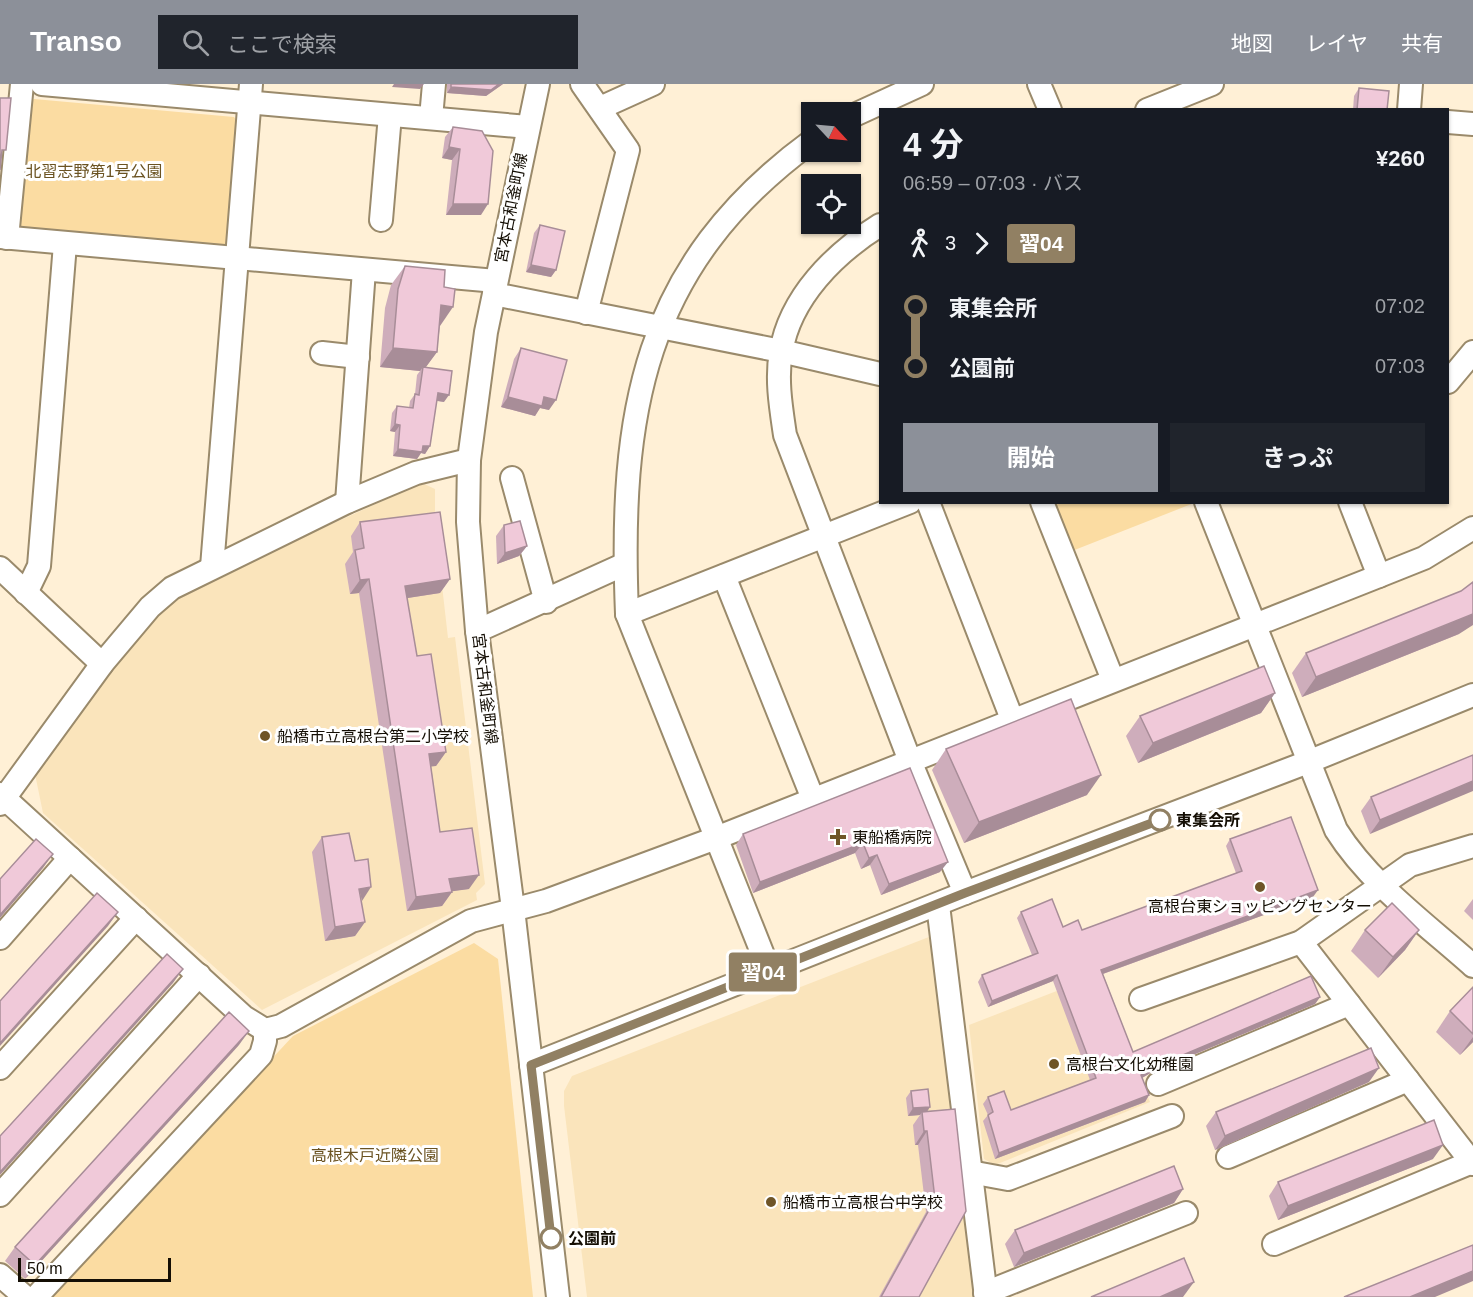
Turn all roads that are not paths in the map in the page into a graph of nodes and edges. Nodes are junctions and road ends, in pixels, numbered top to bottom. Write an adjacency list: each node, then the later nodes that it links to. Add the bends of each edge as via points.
1 (22, 84): 26 (street)
2 (42, 84): 11 (street)
3 (434, 84): 19 (street)
4 (538, 84): 22 (street, 宮本古和釜町線)
5 (582, 84): 13 (street)
6 (653, 84): 13 (street)
7 (922, 84): 17 (street)
8 (1040, 84): 14 (street)
9 (1212, 84): 12 (street)
10 (1411, 84): 16 (street)
11 (250, 93): 18 (street); 28 (street)
12 (1189, 96): 15 (street)
13 (600, 108): 31 (street, via 628,150)
14 (1049, 108)
15 (1152, 108)
16 (1409, 108)
17 (861, 112)
18 (390, 115): 19 (street); 24 (street)
19 (431, 118): 22 (street)
20 (1449, 122): 21 (street)
21 (1473, 124)
22 (528, 127): 30 (street, 宮本古和釜町線)
23 (801, 149): 32 (street, via 775,168 729,215 688,267)
24 (381, 220)
25 (879, 226): 33 (street, via 853,242 822,272 796,309)
26 (4, 237): 27 (street)
27 (65, 244): 28 (street); 54 (street, via 39,566)
28 (235, 258): 29 (street); 50 (street)
29 (364, 270): 30 (street); 36 (street)
30 (495, 288): 31 (street); 39 (street, 宮本古和釜町線)
31 (586, 313): 32 (street)
32 (659, 327): 33 (street); 49 (street, via 635,410 627,483)
33 (781, 351): 37 (street); 48 (street, via 779,391 785,435)
34 (1473, 352): 38 (street)
35 (322, 353): 36 (street)
36 (358, 357): 41 (street)
37 (879, 374)
38 (1449, 381)
39 (469, 460): 41 (street, via 416,473); 58 (street, 宮本古和釜町線, via 468,522)
40 (512, 478): 55 (street)
41 (347, 502): 50 (street)
42 (905, 504): 48 (street)
43 (929, 504): 62 (street)
44 (1043, 504): 60 (street)
45 (1207, 504): 57 (street)
46 (1351, 504): 53 (street)
47 (1473, 528): 53 (street, via 1424,558)
48 (825, 536): 52 (street); 63 (street)
49 (625, 564): 55 (street); 56 (street)
50 (212, 567): 59 (street, via 164,594)
51 (0, 568): 54 (street)
52 (724, 576): 56 (street); 66 (street)
53 (1379, 576): 57 (street)
54 (26, 593): 59 (street)
55 (546, 602): 58 (street)
56 (627, 614): 67 (street)
57 (1254, 626): 60 (street); 64 (street)
58 (477, 631): 73 (street, 宮本古和釜町線)
59 (102, 664): 65 (street)
60 (1113, 680): 62 (street)
61 (1473, 695): 64 (street)
62 (1012, 719): 63 (street)
63 (910, 761): 66 (street); 71 (street)
64 (1308, 762): 70 (street, via 1336,830 1351,854); 71 (street)
65 (2, 799): 69 (street)
66 (813, 799): 67 (street)
67 (716, 838): 73 (street, via 546,901); 78 (street)
68 (1473, 846): 70 (street, via 1410,865)
69 (70, 858): 74 (street); 75 (street)
70 (1382, 885): 76 (street); 77 (street)
71 (965, 893): 72 (street)
72 (938, 905): 78 (street); 90 (street)
73 (513, 909): 82 (street, via 471,921 281,1026); 83 (street, 宮本古和釜町線)
74 (136, 918): 79 (street); 84 (street)
75 (0, 938)
76 (1301, 942): 80 (street); 81 (street)
77 (1473, 966)
78 (769, 970): 83 (street)
79 (199, 975): 82 (street, via 244,1017); 91 (street)
80 (1141, 999)
81 (1349, 1004): 85 (street); 86 (street)
82 (265, 1029): 97 (street, via 261,1055)
83 (531, 1065): 98 (street, 宮本古和釜町線)
84 (0, 1068)
85 (1408, 1080): 88 (street); 89 (street)
86 (1158, 1084)
87 (1172, 1116): 90 (street, via 1008,1179)
88 (1228, 1157)
89 (1472, 1163): 93 (street)
90 (970, 1172): 95 (street)
91 (0, 1195)
92 (1186, 1213): 95 (street)
93 (1274, 1244)
94 (0, 1275): 96 (street)
95 (986, 1295)
96 (25, 1297)
97 (36, 1297)
98 (558, 1297)

